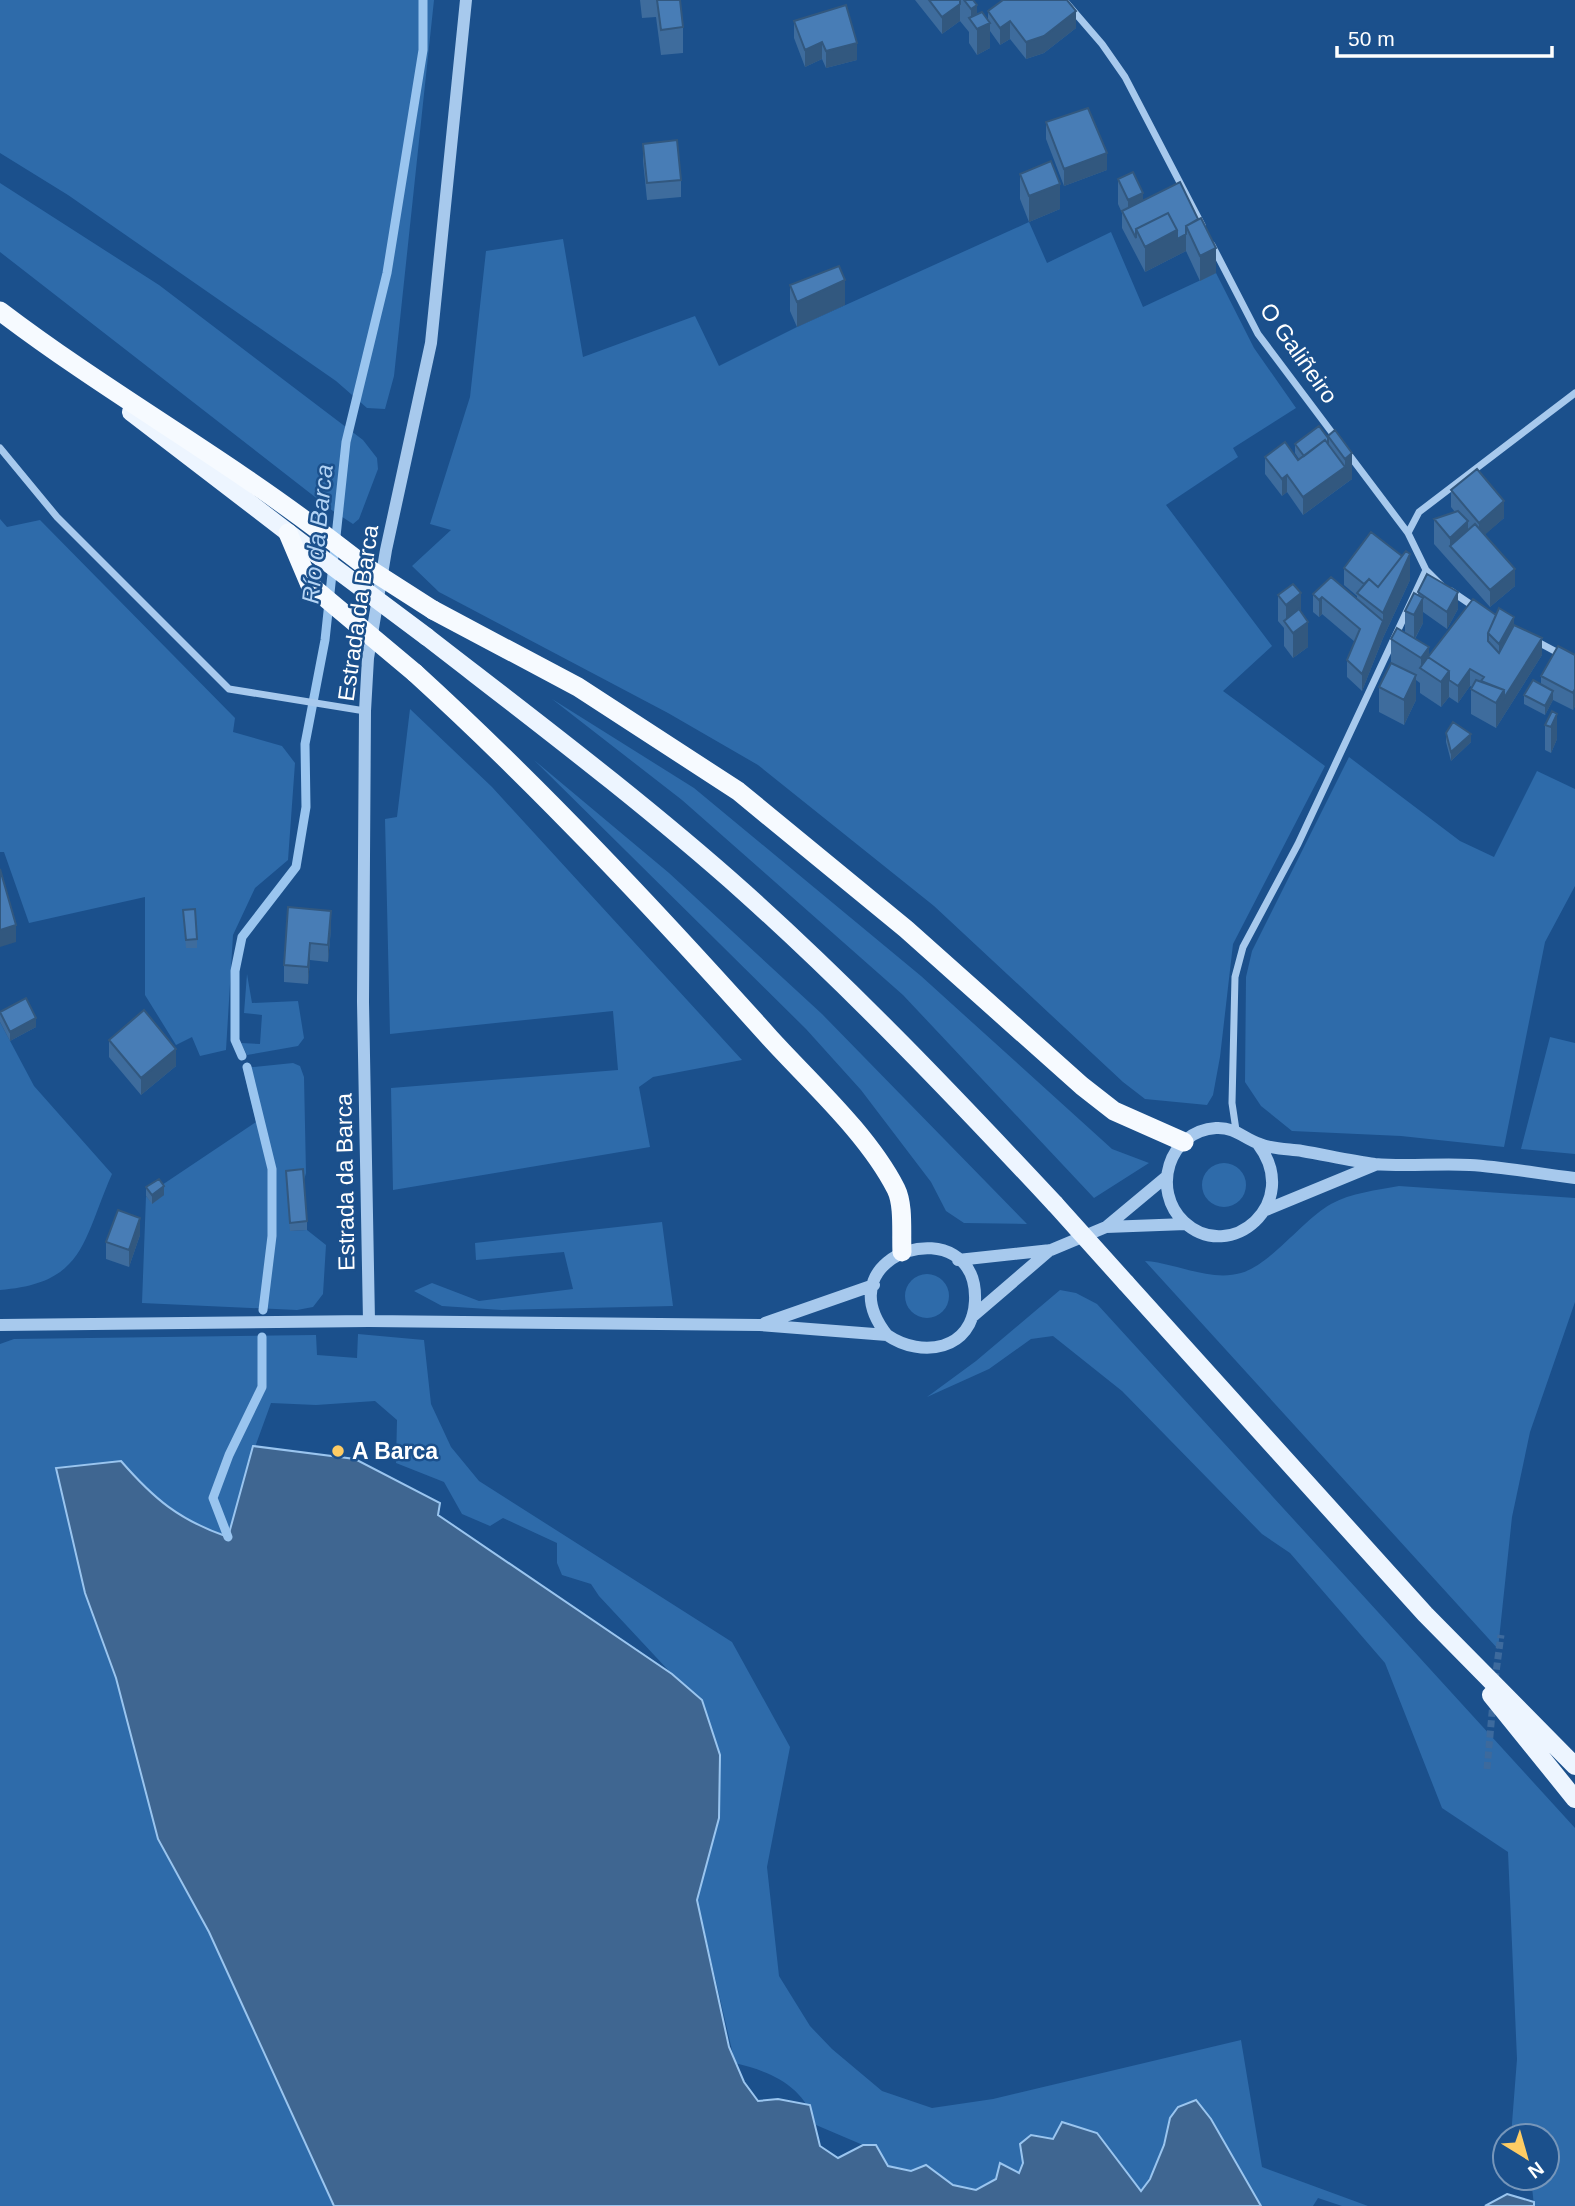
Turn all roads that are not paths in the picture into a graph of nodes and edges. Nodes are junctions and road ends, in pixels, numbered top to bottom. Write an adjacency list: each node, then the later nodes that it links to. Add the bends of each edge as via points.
1 (466, 0): 13 (street, Estrada da Barca, via 431,343 386,550 368,658)
2 (1064, 0): 8 (street, O Galiñeiro, via 1125,77 1258,334)
3 (0, 311): 4 (highway)
4 (46, 346): 7 (main road); 15 (highway, bridge, via 271,494 369,569 433,610 578,687 738,791 906,929 1082,1086 1114,1111)
5 (1575, 393): 8 (street, via 1419,512)
6 (0, 448): 13 (street, via 57,517 229,689)
7 (288, 533): 24 (highway, bridge, via 310,584 482,734 730,993 849,1125 897,1191); 32 (main road, bridge, via 620,788 745,893 911,1051)
8 (1408, 533): 9 (street, O Galiñeiro)
9 (1426, 570): 10 (street, O Galiñeiro); 14 (street, via 1298,844 1242,947 1235,976 1232,1103)
10 (1485, 614)
11 (1530, 638): 12 (street)
12 (1575, 662)
13 (365, 711): 28 (street, Estrada da Barca, via 363,1002)
14 (1236, 1130): 15 (street, via 1203,1130); 16 (street)
15 (1184, 1142): 18 (street, via 1169,1163)
16 (1258, 1144): 17 (street); 20 (street, via 1267,1155 1274,1183)
17 (1377, 1164): 19 (street, via 1471,1165); 20 (street)
18 (1166, 1177): 21 (street, via 1174,1211); 22 (street)
19 (1575, 1178)
20 (1266, 1210): 21 (street, via 1246,1228 1220,1236)
21 (1186, 1224): 22 (street)
22 (1106, 1227): 23 (street)
23 (1051, 1250): 25 (street); 27 (street)
24 (902, 1252): 25 (street, via 932,1247); 26 (street, via 884,1265)
25 (958, 1260): 27 (street, via 974,1286)
26 (874, 1285): 30 (street); 31 (street, via 874,1312)
27 (972, 1317): 31 (street, via 957,1337 934,1349 909,1348)
28 (369, 1321): 29 (street); 30 (street)
29 (0, 1325)
30 (760, 1325): 31 (street)
31 (887, 1335)
32 (1425, 1614): 33 (main road); 34 (main road)
33 (1575, 1766)
34 (1575, 1800)

